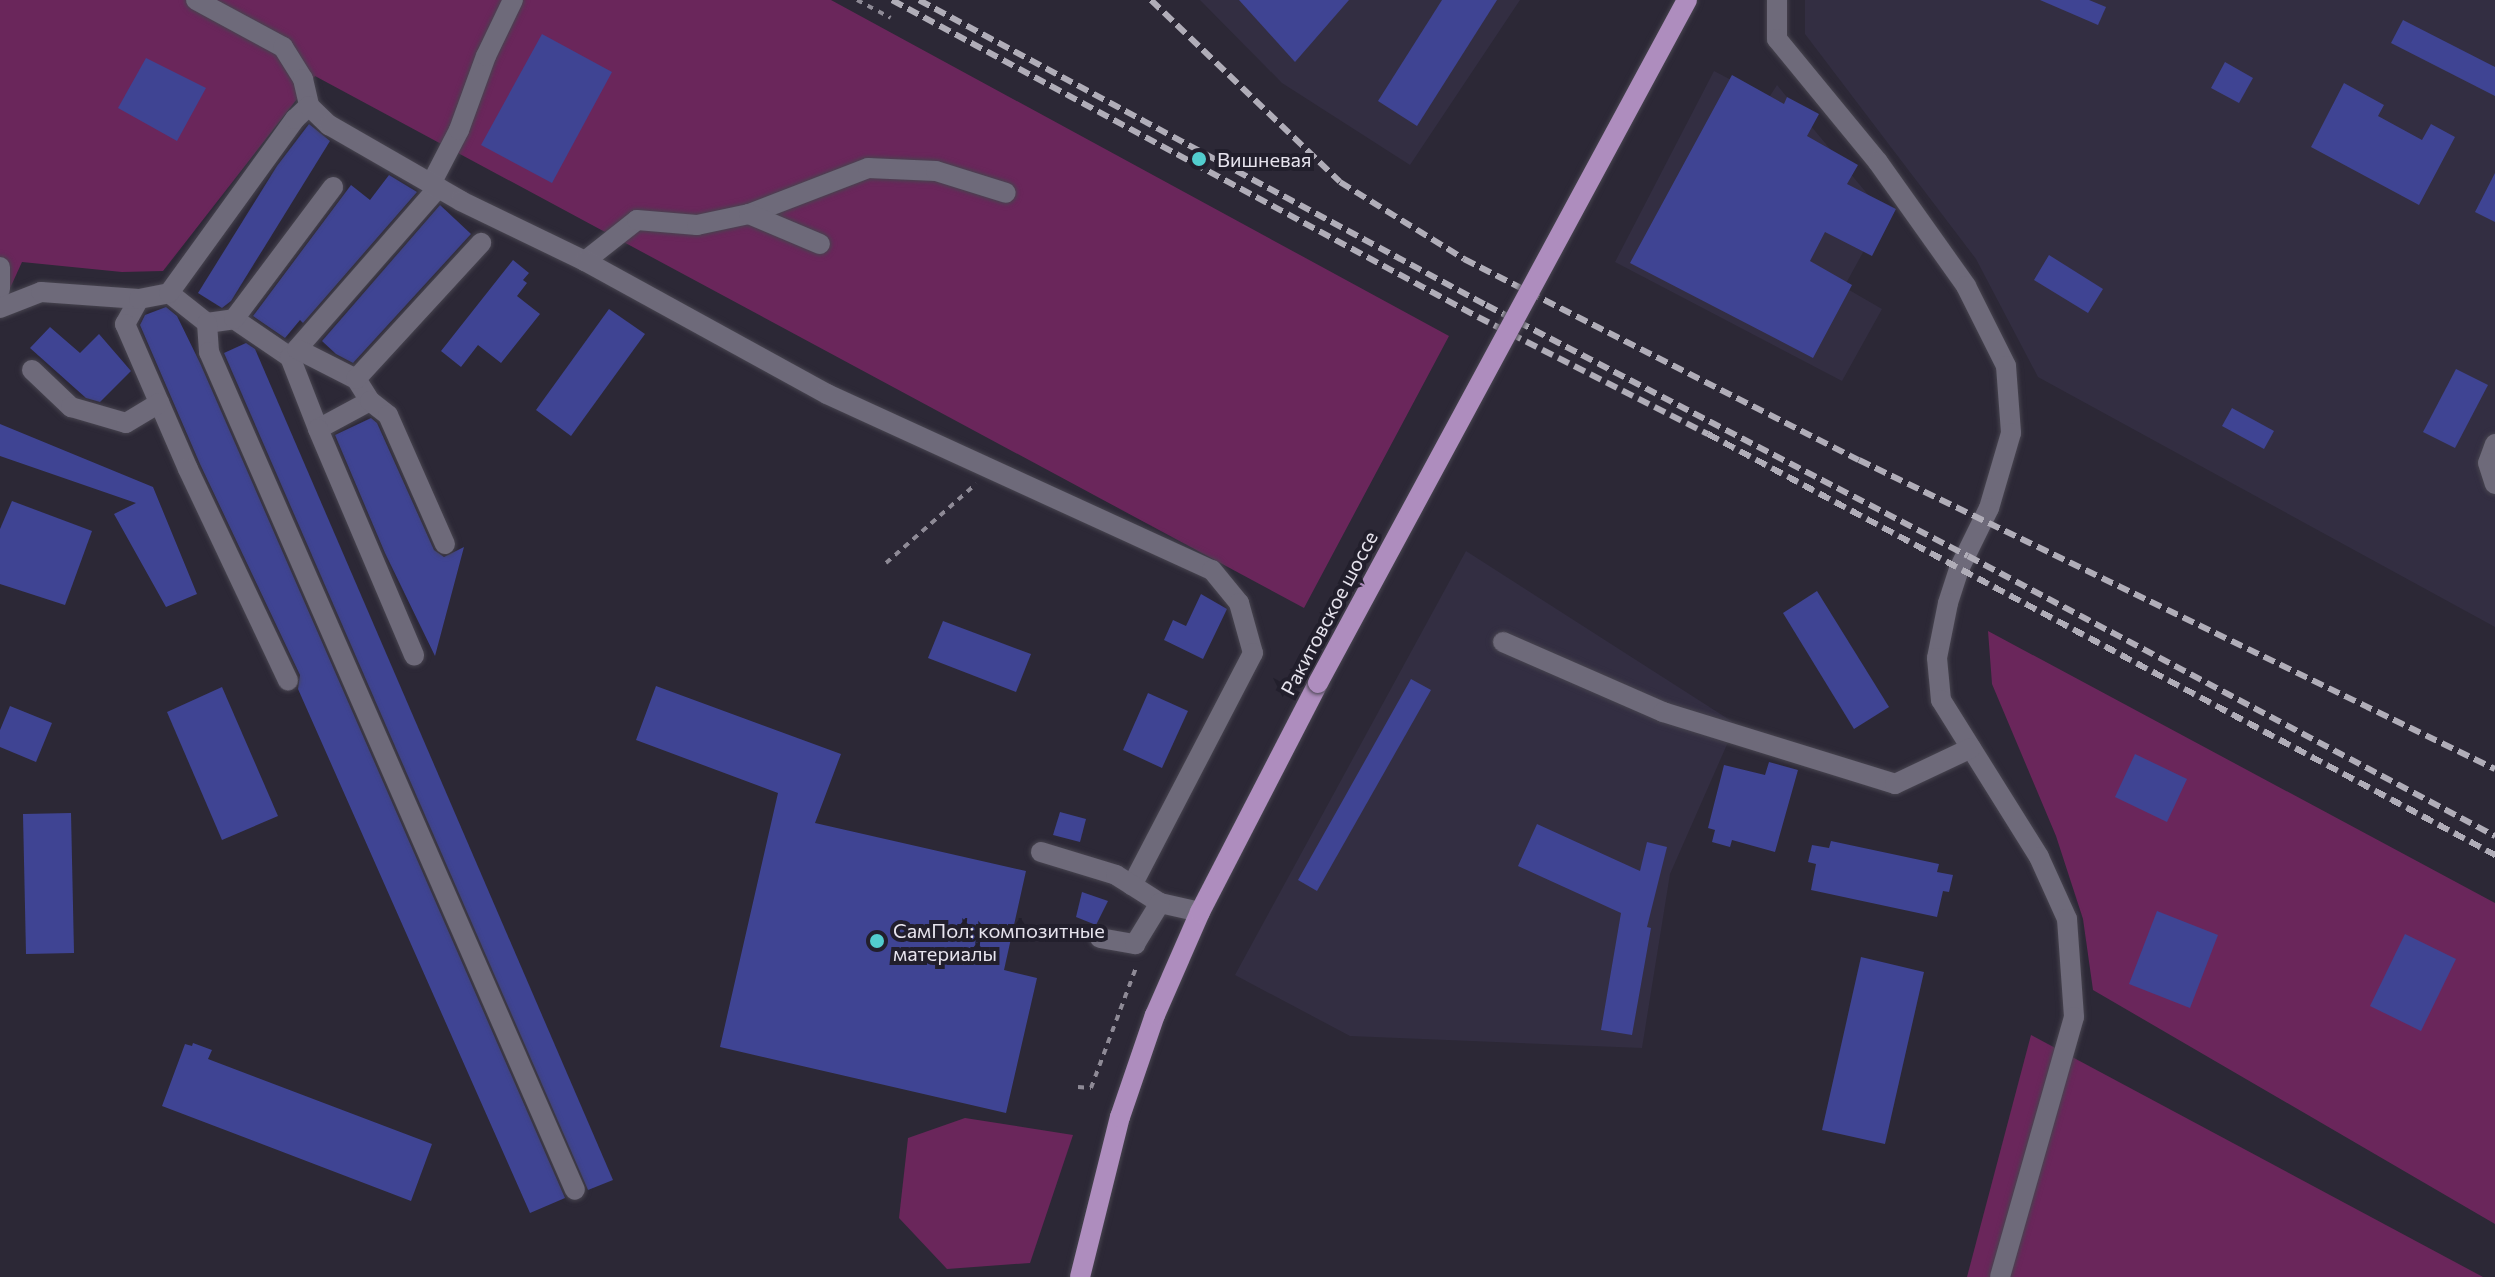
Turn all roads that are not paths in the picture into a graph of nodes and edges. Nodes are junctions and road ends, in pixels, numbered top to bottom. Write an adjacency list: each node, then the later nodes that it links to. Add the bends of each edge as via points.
1 (196, 0): 5 (street, via 283,47 303,79)
2 (513, 0): 6 (street)
3 (1687, 0): 36 (main road, Ракитовское шоссе, bridge)
4 (1777, 0): 32 (street, via 1777,39 1878,162 1966,286 2006,366 2011,433 1989,508 1959,569 1937,658 1941,700)
5 (309, 106): 6 (street, via 329,125); 15 (street)
6 (434, 186): 12 (street); 20 (street)
7 (333, 187): 18 (street)
8 (1006, 193): 9 (street, via 936,171 868,168)
9 (749, 214): 11 (street); 12 (street, via 697,225 637,220)
10 (481, 243): 22 (street)
11 (820, 244)
12 (585, 261): 34 (street, via 827,394 1212,570 1239,603 1253,653)
13 (0, 267): 14 (street)
14 (0, 289)
15 (169, 293): 16 (street); 19 (street)
16 (139, 299): 17 (street, via 41,292); 24 (street, via 125,324)
17 (0, 308)
18 (234, 319): 19 (street); 20 (street)
19 (207, 323): 38 (street, via 209,352)
20 (294, 353): 22 (street); 25 (street)
21 (32, 370): 24 (street, via 71,407 126,423)
22 (356, 379): 23 (street)
23 (370, 401): 25 (street); 28 (street, via 388,415)
24 (159, 403): 31 (street)
25 (318, 429): 30 (street)
26 (2495, 444): 27 (street, via 2488,463)
27 (2495, 484)
28 (445, 544)
29 (1503, 642): 32 (street, via 1663,712 1895,784)
30 (414, 655)
31 (288, 681)
32 (1971, 748): 40 (street, via 2039,857 2067,919 2074,1017)
33 (1041, 852): 34 (street)
34 (1132, 885): 35 (street)
35 (1160, 903): 36 (street); 37 (street, via 1135,944)
36 (1200, 912): 39 (main road, Ракитовское шоссе, via 1155,1015 1120,1117)
37 (1100, 938)
38 (575, 1190)
39 (1080, 1277)
40 (2000, 1277)

